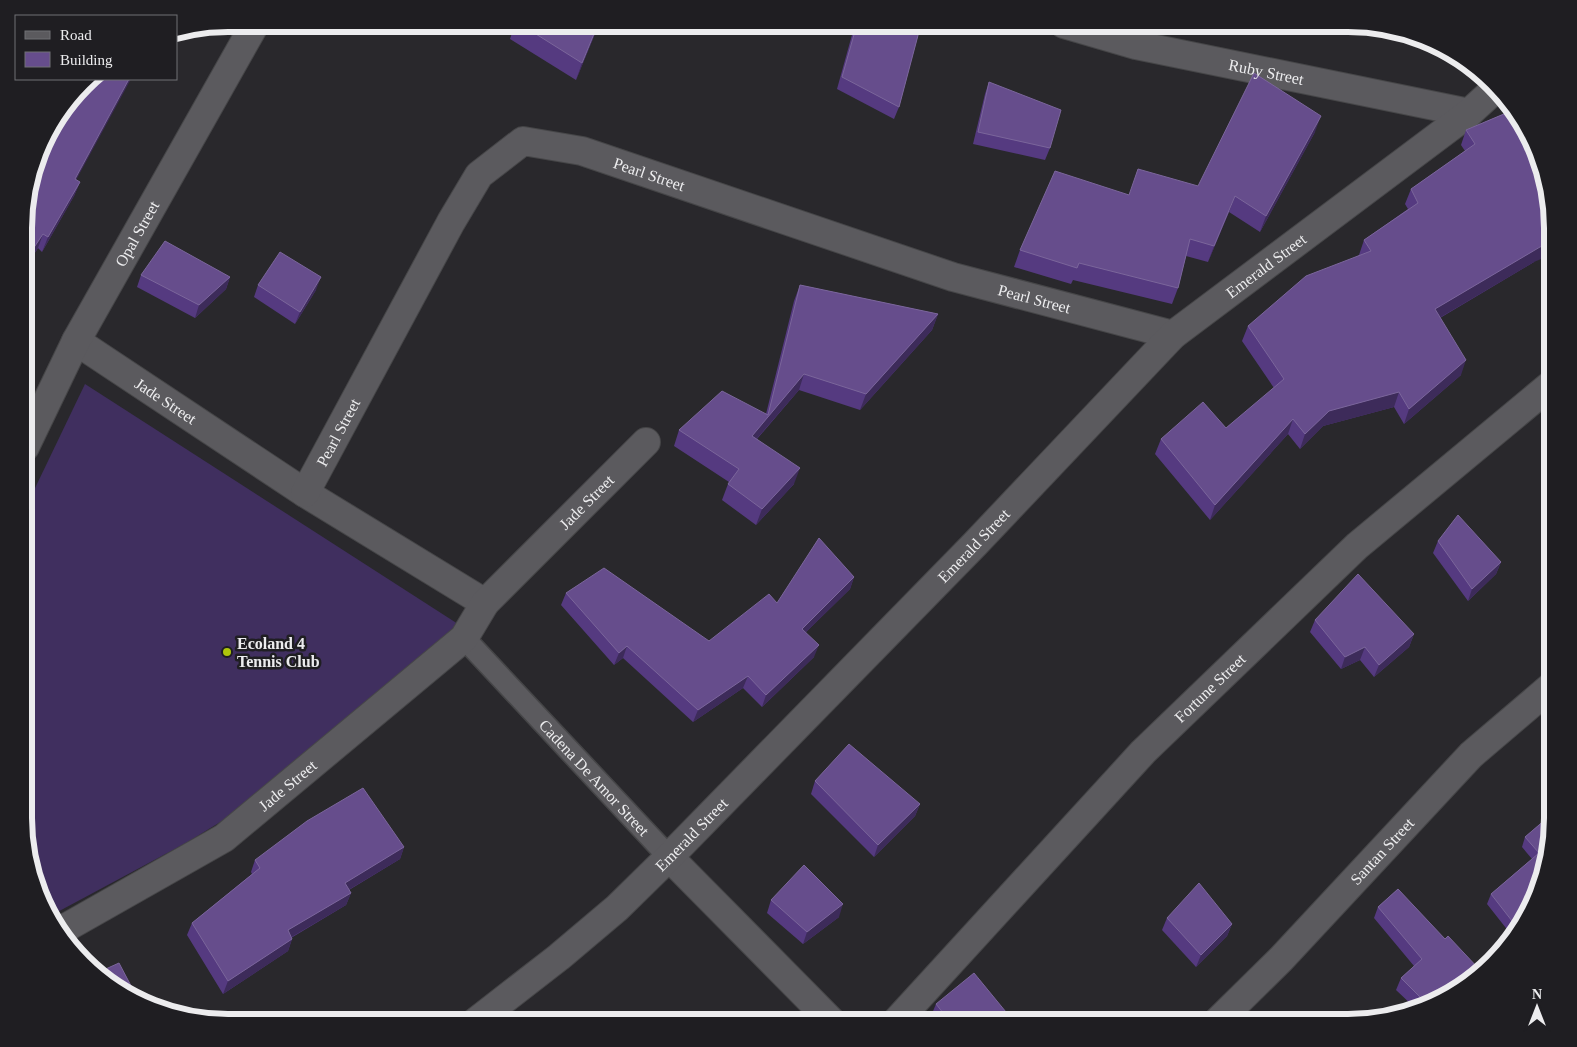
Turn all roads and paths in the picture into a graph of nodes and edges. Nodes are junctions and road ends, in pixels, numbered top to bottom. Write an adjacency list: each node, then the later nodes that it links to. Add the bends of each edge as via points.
1 (250, 32): 6 (street, Opal Street)
2 (1091, 32): 4 (street, Ruby Street, via 1136,45)
3 (1490, 93): 4 (street, Emerald Street)
4 (1468, 113): 5 (street, Emerald Street)
5 (1173, 335): 10 (street, Pearl Street, via 953,277 582,151 523,141 478,175); 14 (street, Emerald Street)
6 (76, 341): 8 (street, Opal Street); 10 (street, Jade Street)
7 (1544, 390): 18 (street, Fortune Street, via 1357,546 1143,752)
8 (32, 435)
9 (646, 442): 11 (street, Jade Street)
10 (305, 493): 11 (street, Jade Street)
11 (485, 603): 12 (street, Jade Street)
12 (464, 638): 14 (lane, Cadena De Amor Street); 15 (street, Jade Street, via 224,838)
13 (1544, 693): 19 (street, Santan Street, via 1470,755 1281,959)
14 (670, 857): 16 (street, Emerald Street, via 610,914); 17 (street, Cadena De Amor Street)
15 (66, 927)
16 (486, 1014)
17 (824, 1014)
18 (904, 1014)
19 (1225, 1014)

